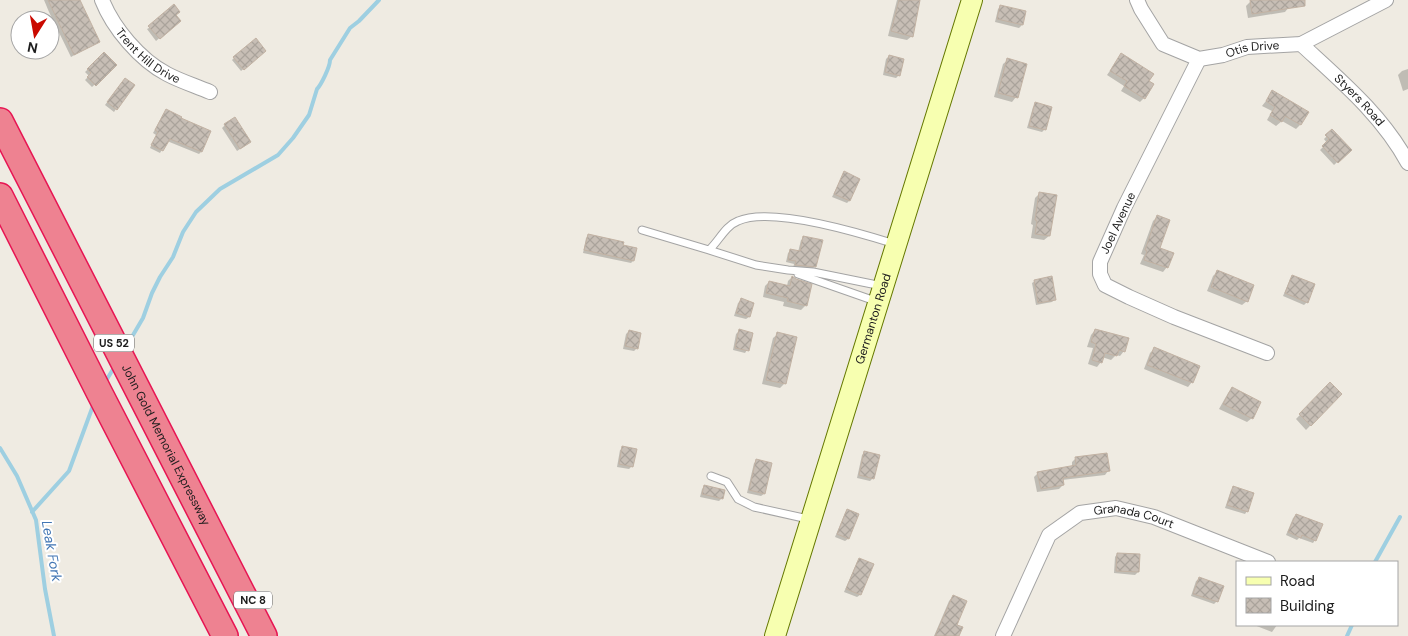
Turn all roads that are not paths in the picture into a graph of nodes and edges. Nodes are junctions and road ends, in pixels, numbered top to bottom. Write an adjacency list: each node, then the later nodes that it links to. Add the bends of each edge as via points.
1 (102, 0): 7 (street, Trent Hill Drive, via 125,39 148,61 167,74)
2 (972, 0): 12 (main road, Germanton Road)
3 (1137, 0): 6 (street, via 1163,44)
4 (1386, 0): 5 (street, Otis Drive)
5 (1301, 44): 6 (street, Otis Drive, via 1247,47); 9 (street, Styers Road, via 1364,102 1386,127)
6 (1199, 59): 16 (street, Joel Avenue, via 1124,208 1100,262 1100,274 1105,285 1129,297)
7 (210, 92)
8 (0, 121): 20 (highway, John Gold Memorial Expressway / US 52)
9 (1408, 164)
10 (0, 196): 21 (highway, US 52)
11 (642, 230): 13 (lane)
12 (896, 244): 13 (lane, via 798,219 755,217 738,220); 15 (main road, Germanton Road)
13 (709, 250): 14 (lane, via 756,265)
14 (788, 270): 15 (lane); 15 (lane, via 813,272)
15 (880, 294): 18 (main road, Germanton Road)
16 (1267, 353)
17 (712, 476): 18 (lane, via 726,482 738,499 754,507)
18 (811, 520): 24 (main road, Germanton Road)
19 (1265, 561): 25 (street, Granada Court, via 1154,517 1116,508 1080,513 1049,535)
20 (227, 564): 22 (highway, John Gold Memorial Expressway / US 52); 23 (highway, NC 8)
21 (224, 636)
22 (264, 636)
23 (278, 636)
24 (775, 636)
25 (1003, 636)

